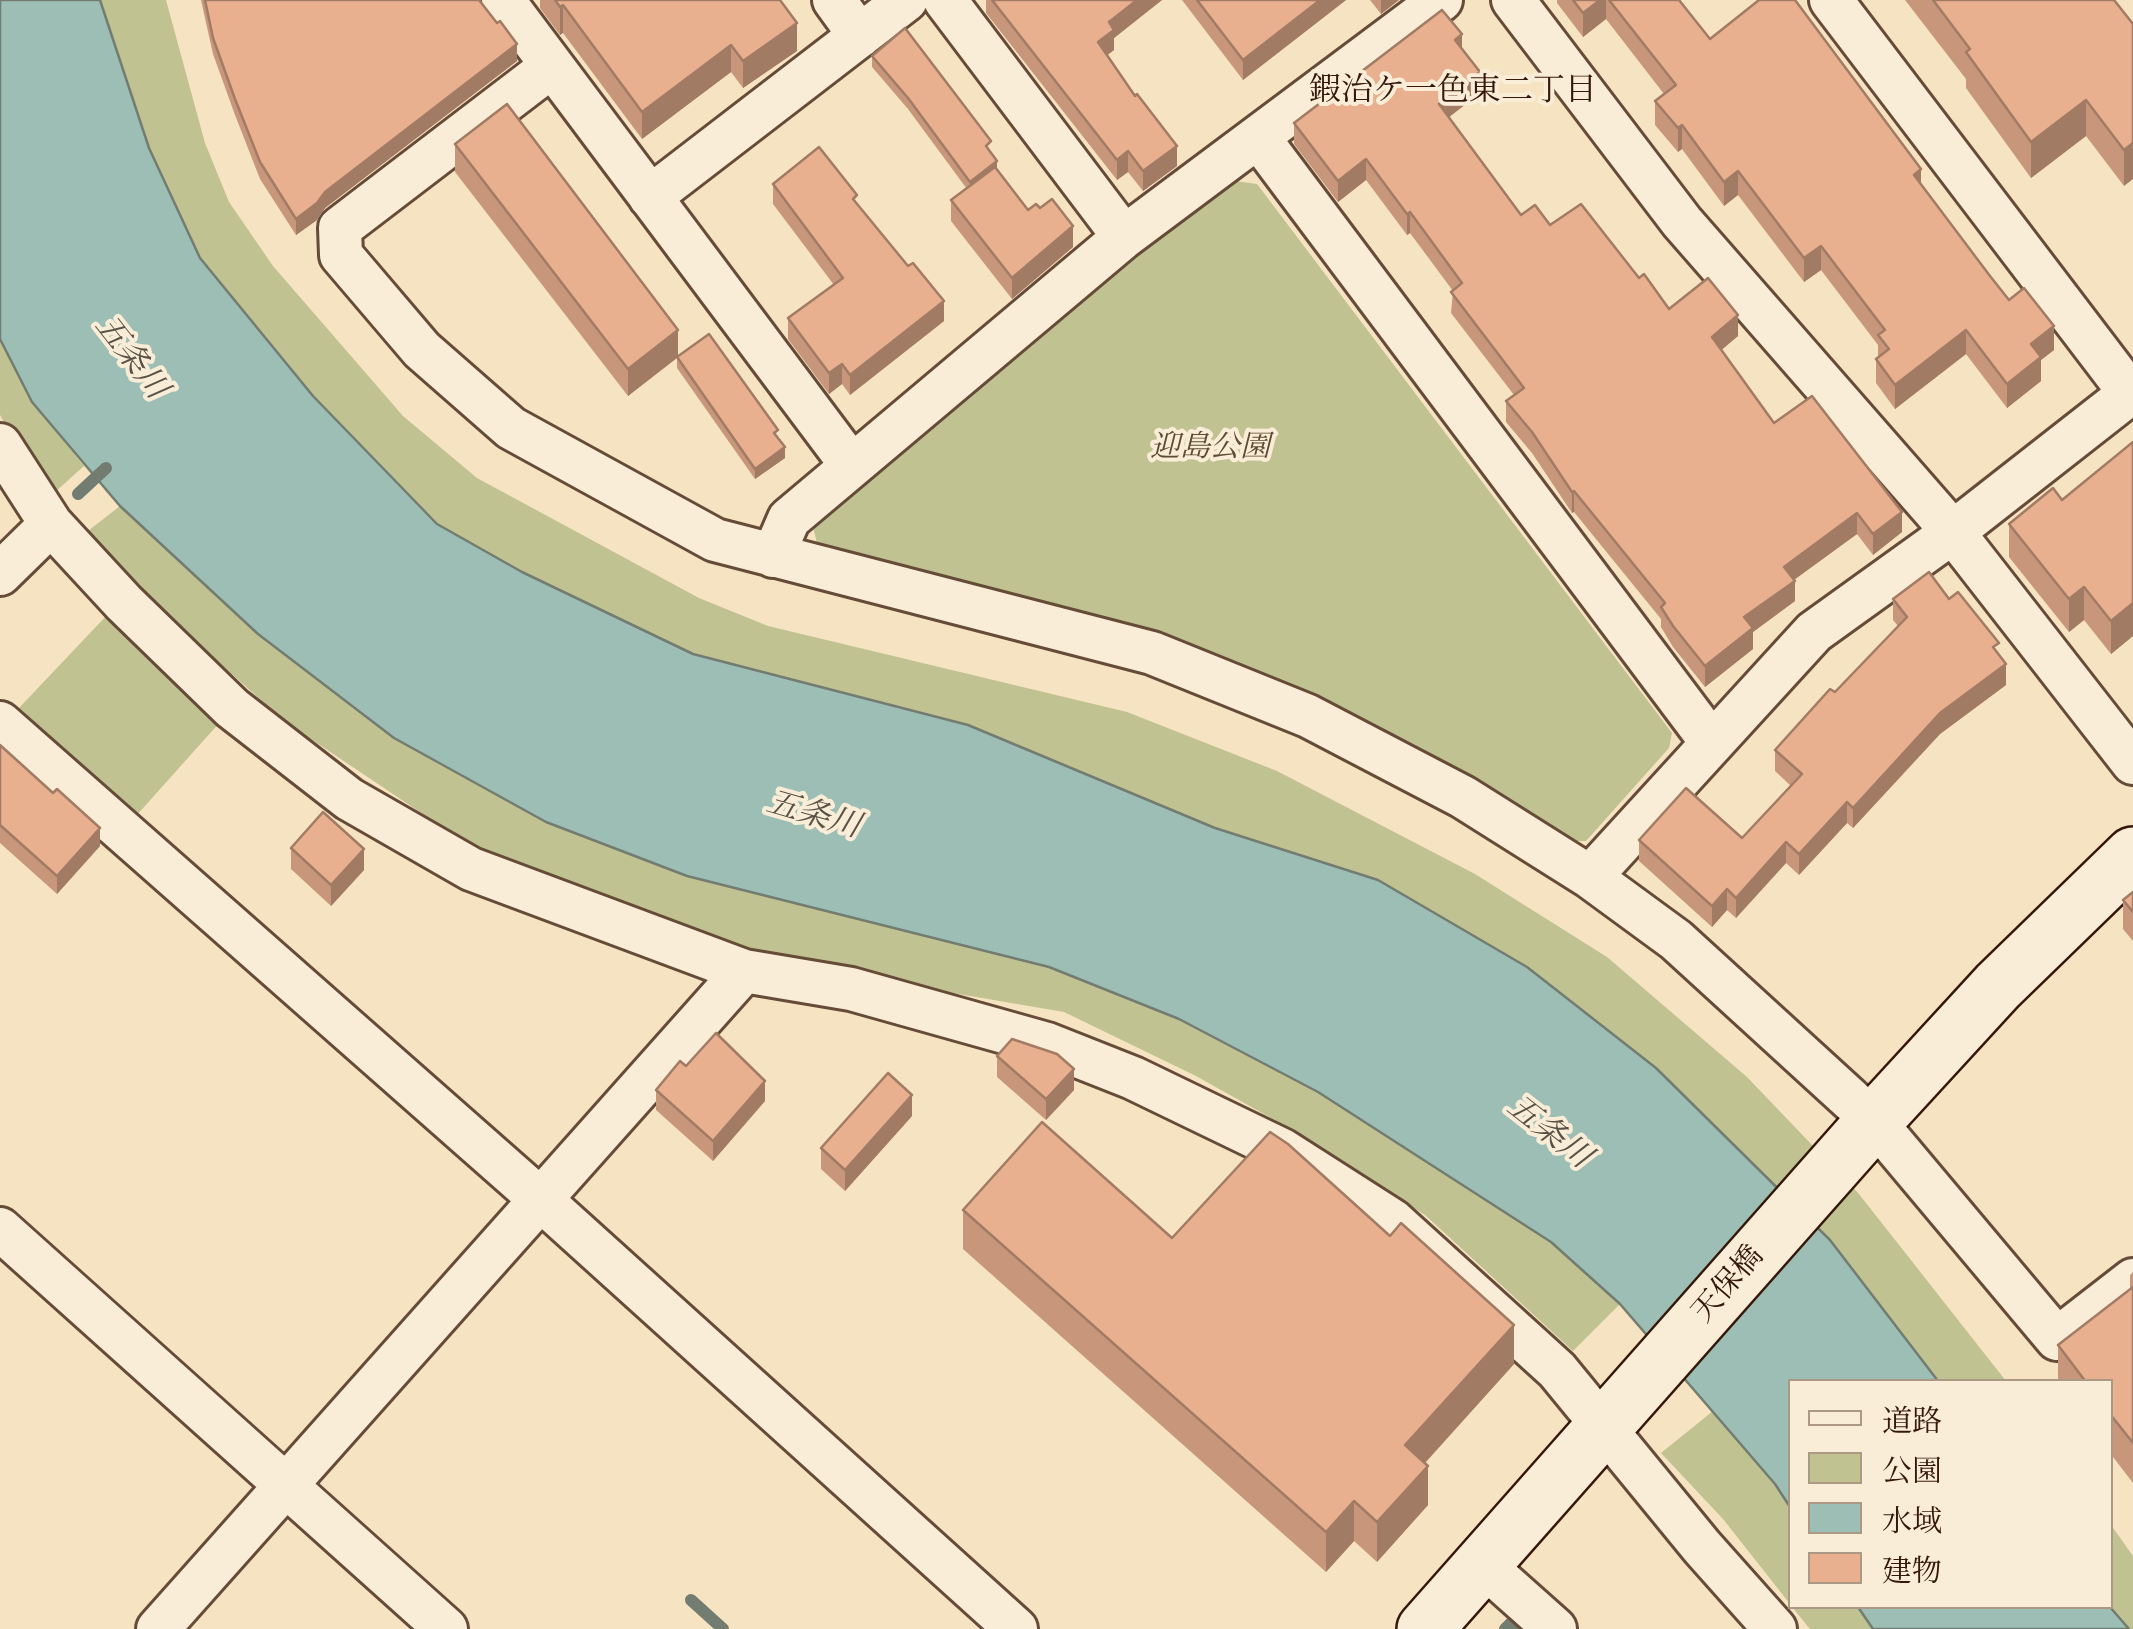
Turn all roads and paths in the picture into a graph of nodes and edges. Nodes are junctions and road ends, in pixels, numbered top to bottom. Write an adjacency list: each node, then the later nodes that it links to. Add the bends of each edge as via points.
1 (503, 0): 9 (street)
2 (834, 0): 8 (street)
3 (906, 0): 8 (street)
4 (945, 0): 12 (street)
5 (1441, 0): 10 (street)
6 (1514, 0): 17 (street, via 1682,222)
7 (1831, 0): 13 (street)
8 (860, 36): 11 (street)
9 (552, 66): 11 (street); 18 (street, via 340,228 341,255 422,350 511,428 715,540)
10 (1258, 137): 12 (street); 21 (street)
11 (650, 197): 15 (street)
12 (1124, 238): 15 (street)
13 (2132, 392): 17 (street)
14 (0, 445): 16 (street)
15 (852, 466): 18 (street, via 789,520)
16 (51, 524): 19 (street); 25 (street, via 232,708 349,799 471,868)
17 (1953, 532): 21 (street, via 1814,632); 22 (street)
18 (773, 556): 24 (street, via 1152,652 1308,716 1464,797)
19 (0, 574)
20 (0, 724): 27 (street)
21 (1712, 742): 24 (street)
22 (2133, 763)
23 (2133, 855): 26 (street, 天保橋, via 1998,986)
24 (1590, 877): 26 (street, via 1676,940 1774,1026)
25 (744, 971): 27 (street); 30 (street, via 850,990 1048,1044 1282,1150 1393,1220)
26 (1856, 1140): 29 (street, via 2056,1339); 30 (street, 天保橋)
27 (540, 1199): 31 (street); 35 (street)
28 (0, 1229): 31 (street)
29 (2133, 1280)
30 (1612, 1418): 32 (street, 天保橋); 38 (street, via 1702,1547)
31 (286, 1485): 33 (street); 34 (street)
32 (1482, 1564): 36 (street, 天保橋); 37 (street)
33 (158, 1629)
34 (446, 1629)
35 (1016, 1629)
36 (1425, 1629)
37 (1555, 1629)
38 (1775, 1629)

